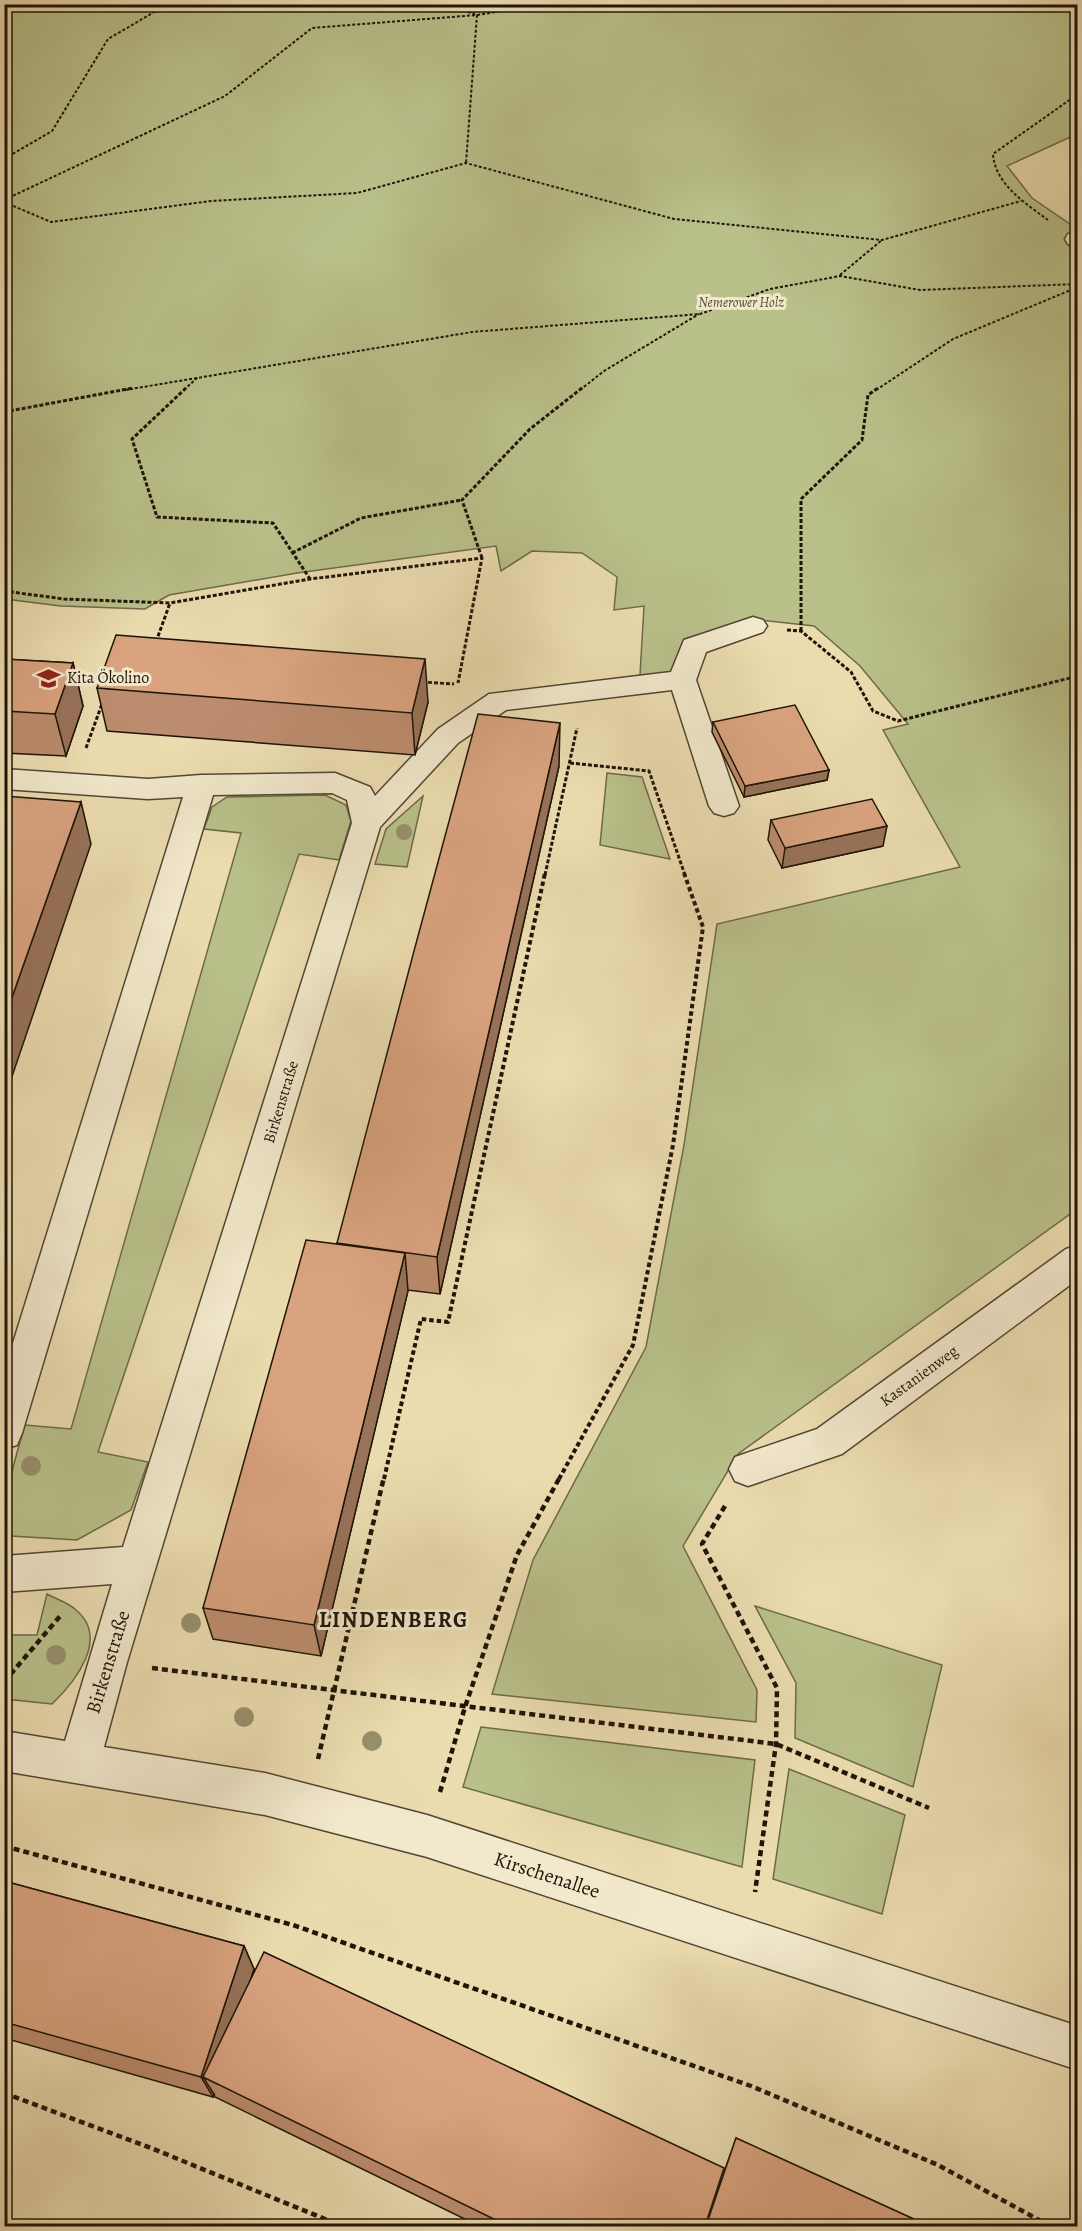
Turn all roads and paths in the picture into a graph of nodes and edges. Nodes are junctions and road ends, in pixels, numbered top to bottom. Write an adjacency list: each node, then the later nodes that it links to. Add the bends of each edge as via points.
1 (168, 4): 6 (path, via 108,39 52,131)
2 (444, 4): 4 (path)
3 (546, 4): 4 (path)
4 (477, 15): 7 (path); 8 (path, via 312,28 225,96)
5 (1077, 94): 9 (path, via 993,154 994,170)
6 (4, 159)
7 (466, 163): 8 (path, via 357,193 211,201 51,222); 10 (path, via 674,219)
8 (4, 201)
9 (1021, 201): 10 (path); 11 (path)
10 (882, 240): 12 (path)
11 (1077, 240)
12 (840, 276): 13 (path, via 920,290); 14 (path, via 770,290)
13 (1077, 286): 24 (path, via 953,339 868,395 862,440 801,499)
14 (700, 314): 15 (path, via 472,332); 17 (path, via 604,371 530,429)
15 (199, 376): 16 (path); 18 (path, via 132,439 157,517 273,522)
16 (4, 412)
17 (462, 500): 18 (path, via 361,519); 19 (path)
18 (292, 553): 20 (path)
19 (482, 558): 20 (path); 28 (path, via 458,684)
20 (310, 579): 22 (path)
21 (4, 591): 22 (path, via 64,599)
22 (170, 603): 25 (path)
23 (753, 626): 24 (path); 27 (street, via 694,646)
24 (801, 631): 26 (path, via 852,672 873,711 897,721)
25 (155, 644)
26 (1077, 676)
27 (681, 681): 29 (street); 35 (street)
28 (420, 682)
29 (584, 693): 31 (path); 36 (street, via 499,701 448,736)
30 (106, 694): 33 (path)
31 (570, 763): 44 (path, via 448,1322 421,1319); 45 (path, via 649,771 704,927 674,1145 633,1345 518,1555)
32 (4, 779): 33 (street)
33 (71, 783): 34 (street, via 148,789)
34 (201, 785): 36 (street, via 335,783 360,794); 38 (street)
35 (724, 806)
36 (368, 824): 40 (street, Birkenstraße)
37 (1077, 1259): 39 (street, Kastanienweg, via 829,1442)
38 (4, 1433)
39 (748, 1469): 46 (path, via 702,1544 777,1688)
40 (120, 1565): 41 (street); 42 (street, Birkenstraße); 43 (path)
41 (4, 1574)
42 (107, 1662): 44 (path); 48 (street, Birkenstraße)
43 (4, 1682)
44 (333, 1691): 45 (path); 49 (path)
45 (465, 1707): 46 (path); 51 (path)
46 (776, 1744): 50 (path); 53 (path)
47 (4, 1751): 48 (street, Kirschenallee)
48 (80, 1761): 49 (street, Kirschenallee)
49 (308, 1804): 51 (street, Kirschenallee)
50 (929, 1808)
51 (427, 1836): 53 (street, Kirschenallee)
52 (4, 1846): 57 (path, via 293,1925 751,2086 938,2165)
53 (748, 1941): 54 (street, Kirschenallee)
54 (1077, 2048)
55 (4, 2092): 56 (path)
56 (342, 2226)
57 (1050, 2226)

